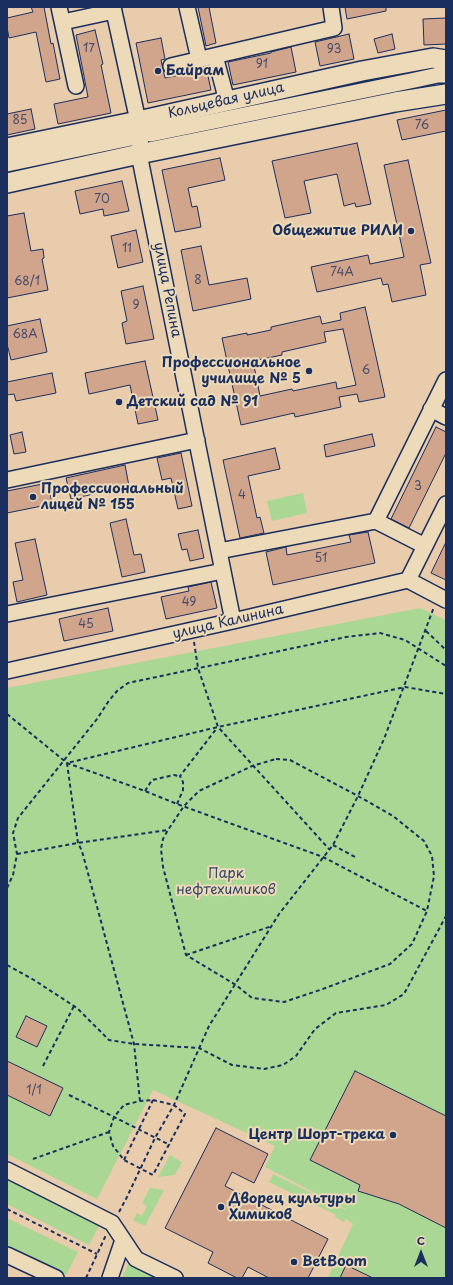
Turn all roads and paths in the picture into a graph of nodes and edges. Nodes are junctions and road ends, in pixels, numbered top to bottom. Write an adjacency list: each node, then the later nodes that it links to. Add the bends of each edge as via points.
1 (59, 7): 5 (street)
2 (187, 7): 7 (street)
3 (331, 7): 6 (street, via 334,28)
4 (113, 9): 5 (street); 14 (street, улица Репина)
5 (62, 22): 11 (street)
6 (215, 56): 7 (street); 13 (street)
7 (200, 59): 9 (street)
8 (446, 60): 13 (main road, Кольцевая улица, via 433,58 362,71)
9 (171, 66)
10 (446, 75): 14 (street)
11 (76, 86)
12 (446, 94): 15 (main road)
13 (227, 101): 14 (main road, Кольцевая улица)
14 (144, 128): 15 (street, улица Репина); 16 (main road, Кольцевая улица)
15 (135, 146): 17 (street); 18 (main road); 22 (street, улица Репина)
16 (7, 148)
17 (7, 164)
18 (7, 183)
19 (446, 380): 20 (street)
20 (431, 409): 21 (street); 25 (street)
21 (446, 417)
22 (196, 440): 23 (street); 27 (street, улица Репина)
23 (7, 480)
24 (446, 504): 26 (street)
25 (376, 521): 26 (street); 27 (street)
26 (425, 546): 29 (street)
27 (219, 551): 28 (street, улица Репина)
28 (223, 571): 32 (street); 33 (street, улица Репина)
29 (408, 580): 30 (street); 33 (street, улица Калинина)
30 (432, 593): 31 (street); 34 (path, via 435,606)
31 (446, 600)
32 (7, 614)
33 (233, 621): 40 (street, улица Калинина)
34 (426, 631): 36 (path); 37 (path)
35 (194, 640): 39 (path)
36 (419, 650): 38 (path); 39 (path, via 405,640 380,633 346,636); 41 (path)
37 (446, 650)
38 (446, 666)
39 (198, 668): 44 (path); 45 (path, via 128,683 117,690)
40 (7, 671)
41 (405, 687): 42 (path); 44 (path); 50 (path)
42 (446, 694)
43 (7, 714): 45 (path)
44 (218, 727): 46 (path); 47 (path); 48 (path)
45 (64, 762): 46 (path); 57 (path, via 18,818 14,833)
46 (67, 764): 49 (path); 54 (path)
47 (252, 766): 50 (path, via 276,759 290,760); 52 (path, via 199,790); 56 (path)
48 (180, 776): 49 (path, via 152,780); 51 (path, via 183,790)
49 (144, 791): 51 (path)
50 (358, 796): 55 (path); 61 (path, via 393,816 424,841 432,856 434,876)
51 (177, 804): 52 (path)
52 (184, 806): 53 (path); 58 (path)
53 (168, 830): 54 (path); 64 (path, via 161,849 163,867)
54 (78, 843): 57 (path); 68 (path)
55 (333, 845): 56 (path); 59 (path)
56 (329, 849): 58 (path)
57 (17, 854): 60 (path, via 13,875)
58 (323, 857): 61 (path); 63 (path)
59 (355, 857)
60 (7, 888)
61 (427, 911): 66 (path, via 412,944 390,964 284,1002 252,998)
62 (446, 916): 69 (path, via 404,994 386,1005 336,1013 315,1029 296,1056 283,1065 264,1069 232,1065)
63 (272, 926): 64 (path); 66 (path)
64 (186, 955): 66 (path)
65 (7, 965): 67 (path)
66 (236, 985): 69 (path, via 209,1026)
67 (74, 1006): 68 (path, via 109,1040); 70 (path)
68 (134, 1044): 69 (path); 73 (path)
69 (200, 1048): 74 (path)
70 (43, 1066)
71 (69, 1095): 75 (path)
72 (153, 1100): 73 (path); 74 (path); 76 (path)
73 (140, 1101): 75 (path, via 124,1105)
74 (174, 1106): 78 (path); 79 (path, via 186,1114)
75 (114, 1117): 76 (path); 77 (path)
76 (139, 1129): 78 (path); 81 (path)
77 (109, 1132): 80 (path); 81 (path, via 112,1146)
78 (155, 1138): 79 (path); 82 (path)
79 (170, 1145): 82 (path, via 153,1175)
80 (33, 1160)
81 (124, 1160): 82 (path)
82 (140, 1168): 85 (path)
83 (7, 1170): 85 (street)
84 (7, 1209): 87 (path)
85 (112, 1223): 86 (street); 87 (path)
86 (123, 1240): 91 (street); 92 (street, via 136,1259)
87 (97, 1254): 90 (path)
88 (7, 1255): 89 (street)
89 (56, 1278)
90 (86, 1278)
91 (110, 1278)
92 (175, 1278)

